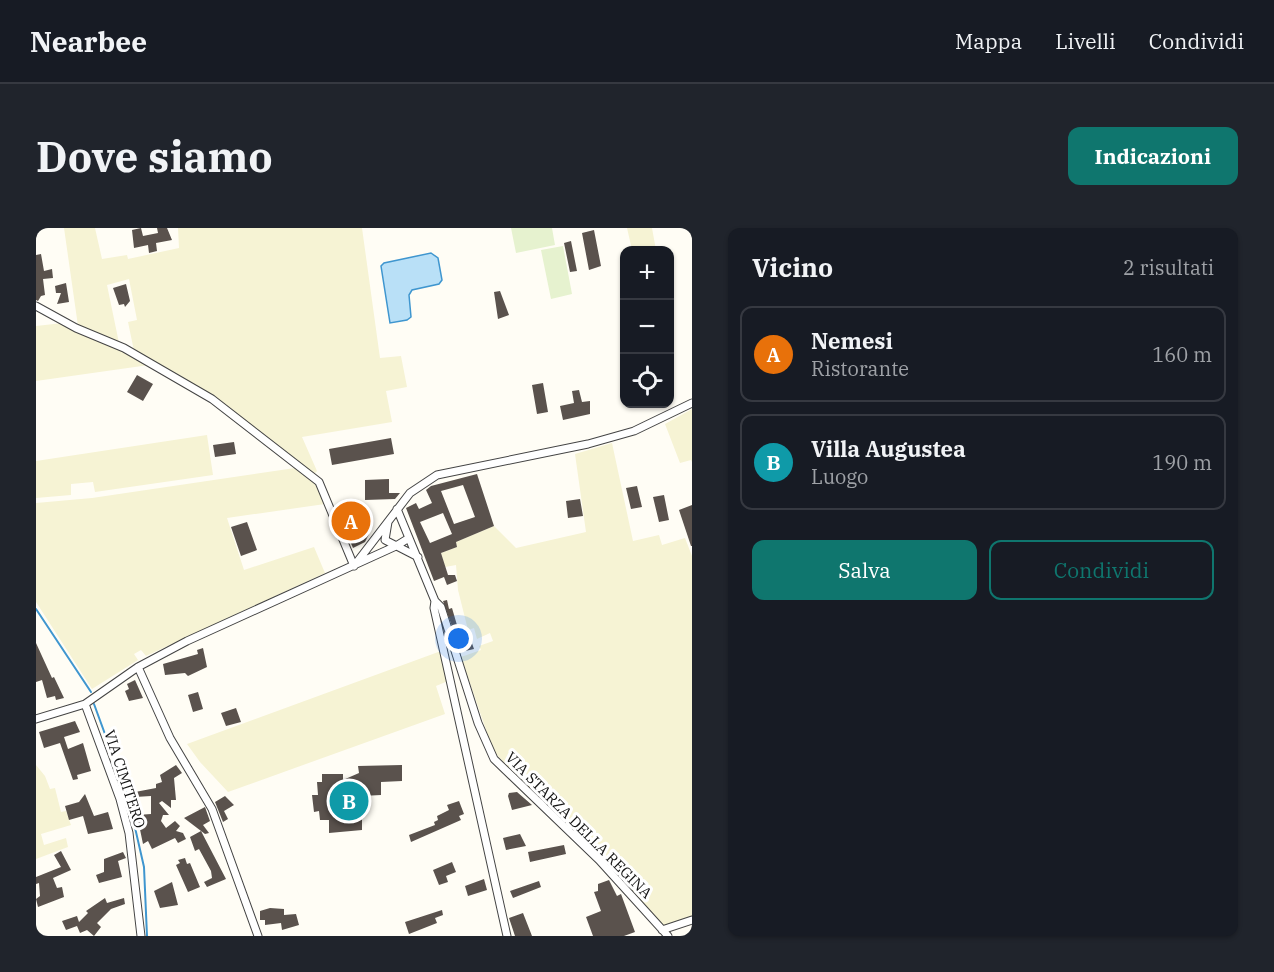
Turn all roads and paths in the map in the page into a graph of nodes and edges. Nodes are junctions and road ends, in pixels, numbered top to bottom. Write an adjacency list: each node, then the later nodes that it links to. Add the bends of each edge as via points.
1 (36, 306): 8 (street, via 124,348 212,399 319,482)
2 (692, 404): 3 (street, via 623,434 437,475 410,493)
3 (397, 509): 4 (street); 5 (street, VIA STARZA DELLA REGINA)
4 (388, 522): 6 (street, via 385,540); 8 (street)
5 (409, 538): 6 (street); 7 (street, VIA STARZA DELLA REGINA)
6 (396, 546): 7 (street); 8 (street)
7 (418, 557): 9 (street, VIA STARZA DELLA REGINA)
8 (354, 566): 10 (street)
9 (435, 601): 14 (street, VIA STARZA DELLA REGINA, via 441,607 478,723 494,759 599,860); 17 (street, VIA STARZA DELLA REGINA)
10 (138, 667): 11 (street); 16 (street, via 170,738 216,817)
11 (85, 704): 12 (street); 15 (street, VIA CIMITERO, via 129,833)
12 (36, 719)
13 (692, 920): 14 (street)
14 (662, 930): 18 (street, VIA STARZA DELLA REGINA)
15 (141, 936)
16 (258, 936)
17 (507, 936)
18 (668, 936)

